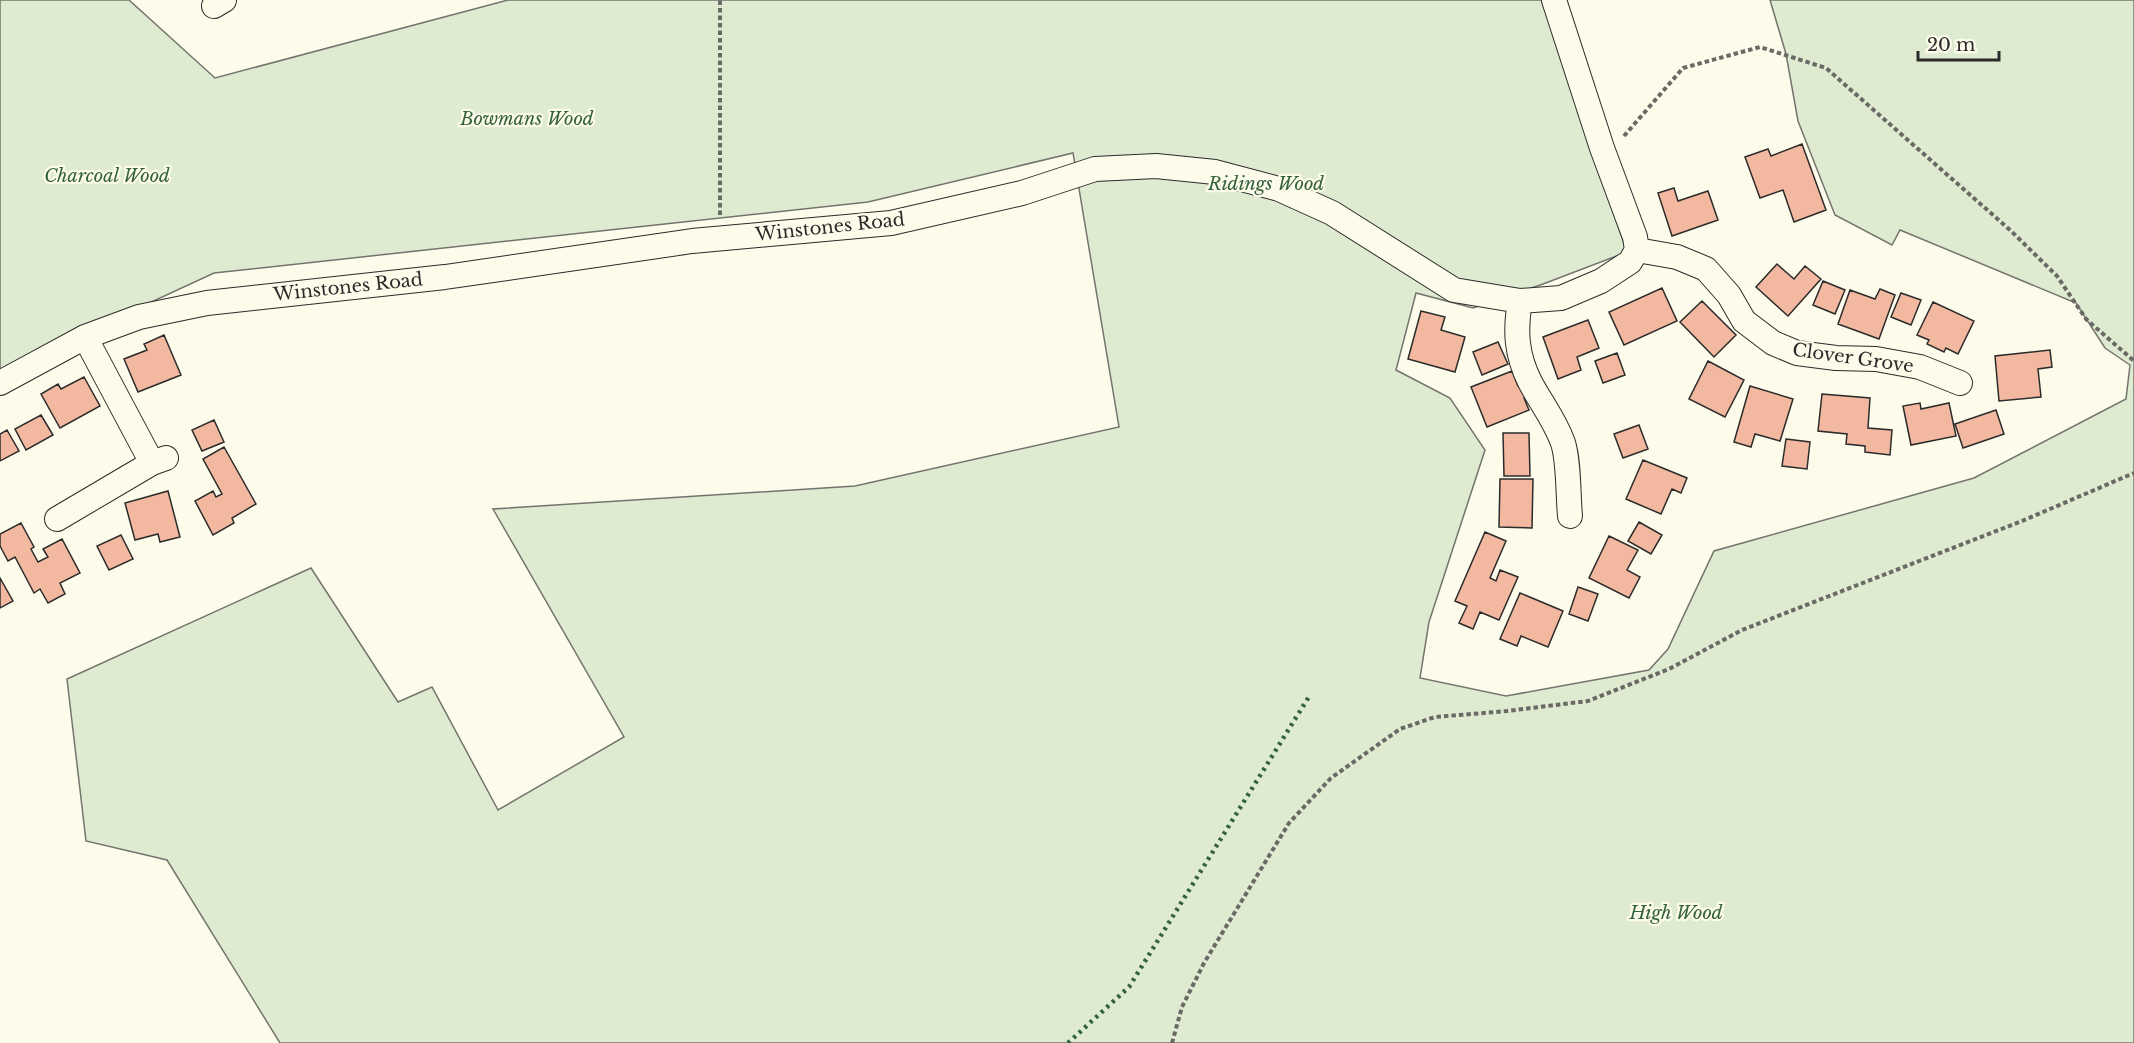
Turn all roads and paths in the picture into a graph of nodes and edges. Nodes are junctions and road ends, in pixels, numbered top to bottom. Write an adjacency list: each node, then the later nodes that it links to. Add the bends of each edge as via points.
1 (720, 0): 4 (path)
2 (1554, 0): 3 (street)
3 (1605, 157): 5 (street); 8 (path, via 1683,68 1760,47 1826,68 2018,238 2057,276 2086,319)
4 (719, 239): 6 (street, Winstones Road, via 891,223 1022,193 1095,169 1156,166 1215,172 1279,189 1332,213 1454,290); 7 (street, Winstones Road, via 445,277 207,303 139,317)
5 (1637, 250): 6 (street, Winstones Road, via 1630,262 1601,281 1561,298); 10 (street, Clover Grove, via 1677,257 1706,269 1730,295 1744,321 1773,343 1797,353 1920,367)
6 (1520, 301): 12 (street, via 1516,325 1518,351 1564,446)
7 (85, 337): 9 (street, Winstones Road); 13 (street, via 159,461)
8 (2134, 361)
9 (0, 383)
10 (1960, 383)
11 (2134, 473): 14 (path, via 1742,630 1669,669 1588,701 1435,717 1400,729 1331,778 1289,823 1204,963 1182,1007)
12 (1570, 516)
13 (57, 519)
14 (1172, 1043)

